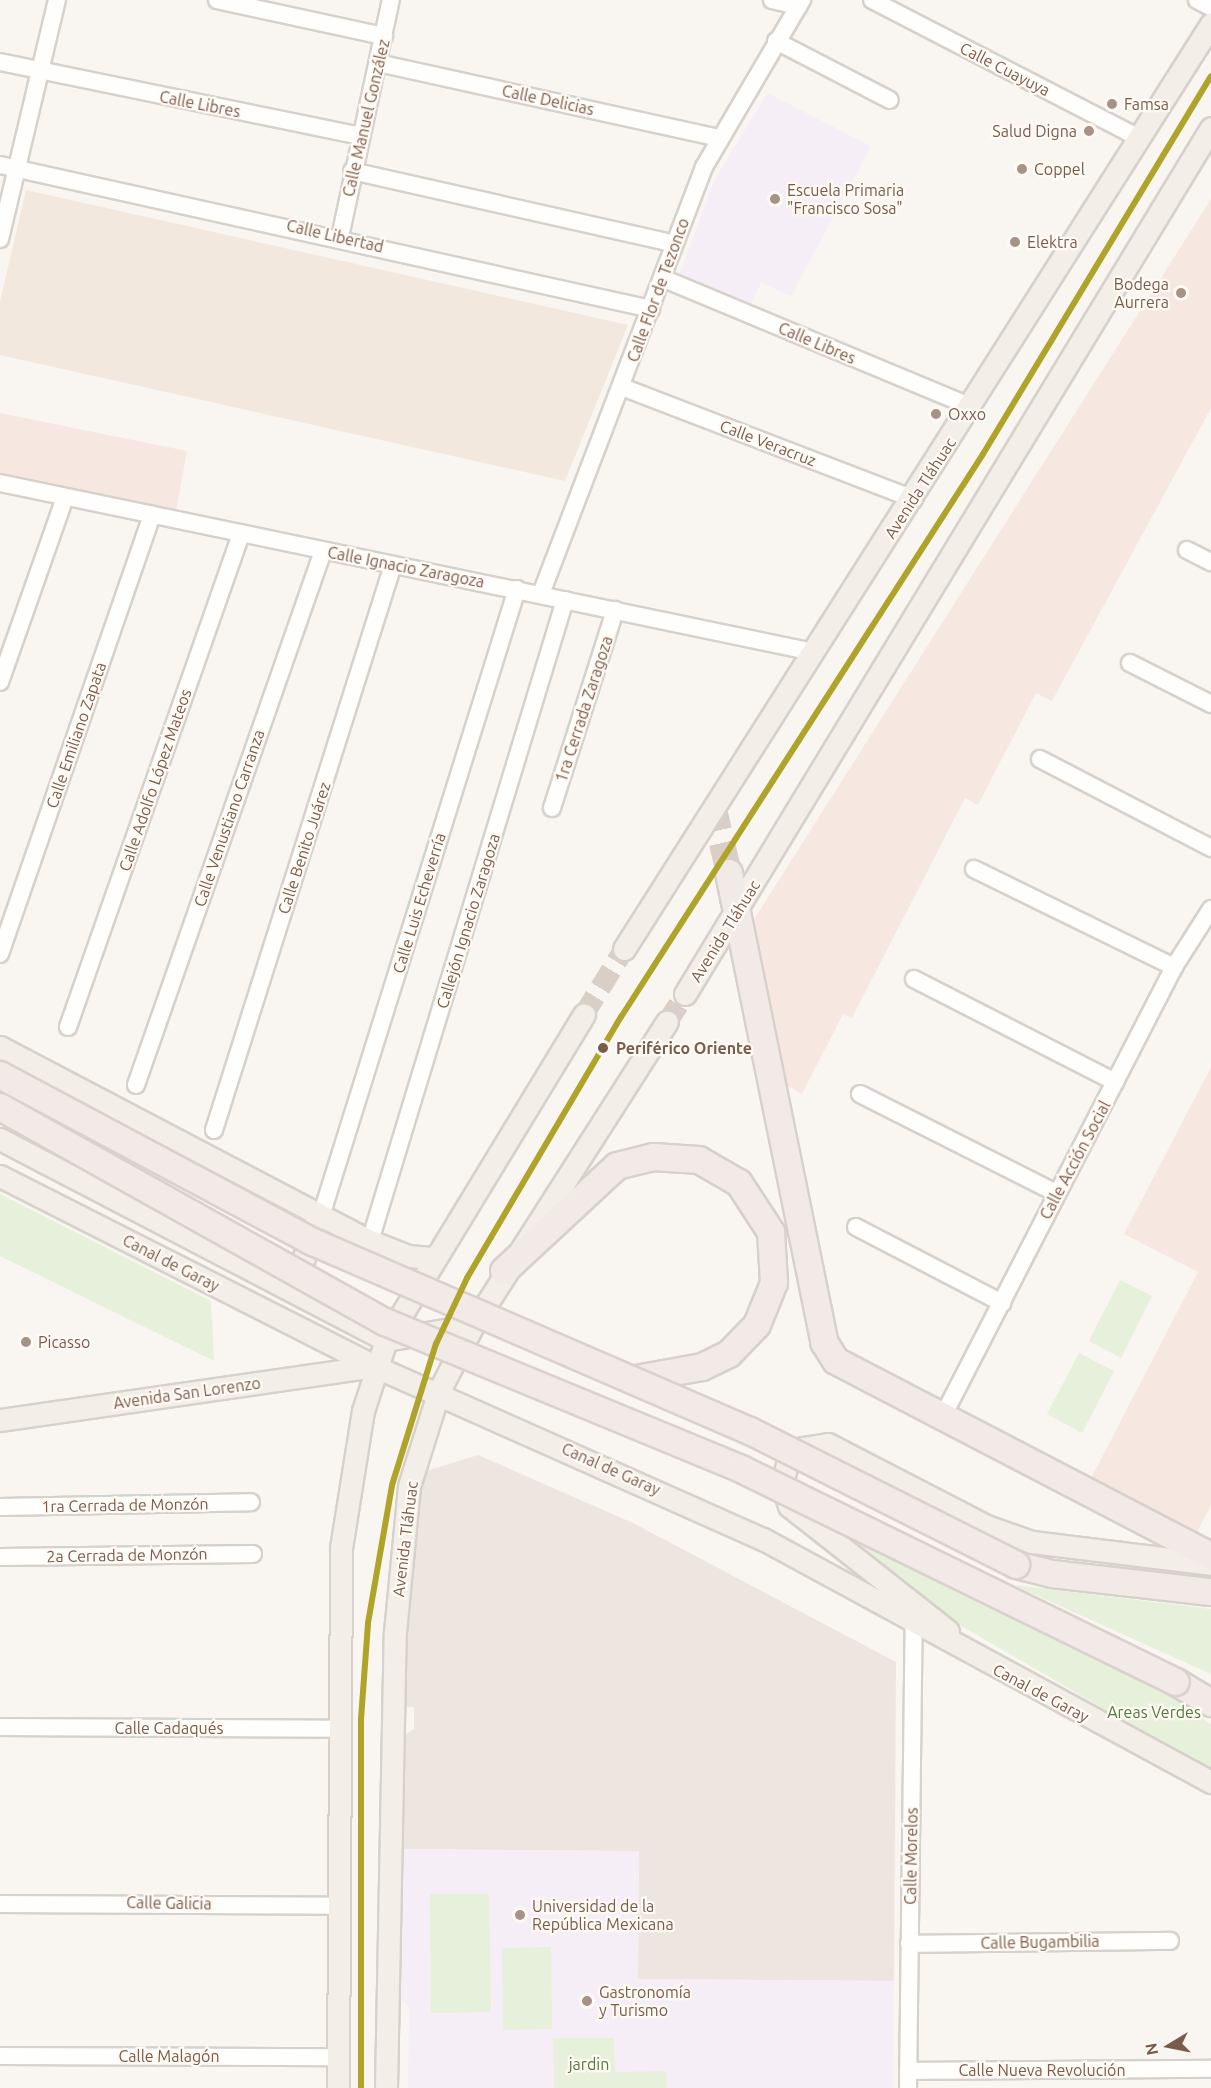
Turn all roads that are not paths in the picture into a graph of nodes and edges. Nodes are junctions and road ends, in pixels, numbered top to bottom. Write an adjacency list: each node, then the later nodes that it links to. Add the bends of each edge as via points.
1 (57, 0): 14 (street)
2 (217, 0): 10 (street)
3 (391, 0): 10 (street, Calle Manuel González)
4 (772, 0): 7 (street)
5 (872, 0): 19 (street, Calle Cuayuya)
6 (1197, 0): 8 (street)
7 (800, 3): 11 (street, Calle Flor de Tezonco)
8 (1211, 7)
9 (1211, 24): 19 (main road, Avenida Tláhuac)
10 (384, 36): 13 (street, Calle Manuel González)
11 (776, 41): 15 (street); 18 (street, Calle Flor de Tezonco)
12 (0, 62): 14 (street, Calle Libres)
13 (378, 63): 17 (street, Calle Manuel González); 18 (street, Calle Delicias)
14 (40, 71): 17 (street, Calle Libres); 21 (street)
15 (890, 100)
16 (1211, 128): 53 (main road, Avenida Tláhuac)
17 (361, 136): 22 (street, Calle Manuel González)
18 (718, 138): 25 (street, Calle Flor de Tezonco)
19 (1139, 138): 29 (main road, Avenida Tláhuac)
20 (0, 165): 21 (street, Calle Libertad)
21 (18, 168): 23 (street); 24 (street, Calle Libertad)
22 (352, 171): 24 (street, Calle Manuel González); 25 (street)
23 (1, 233)
24 (340, 237): 27 (street, Calle Libertad)
25 (675, 244): 26 (street, Calle Flor de Tezonco)
26 (662, 278): 27 (street, Calle Flor de Tezonco); 29 (street, Calle Libres)
27 (651, 309): 28 (street, Calle Flor de Tezonco)
28 (622, 387): 32 (street, Calle Veracruz); 40 (street, Calle Flor de Tezonco)
29 (972, 407): 32 (main road, Avenida Tláhuac)
30 (0, 483): 31 (street, Calle Ignacio Zaragoza)
31 (65, 497): 33 (street, Calle Ignacio Zaragoza); 45 (street)
32 (914, 499): 43 (main road, Avenida Tláhuac)
33 (152, 515): 34 (street, Calle Ignacio Zaragoza); 55 (street, Calle Emiliano Zapata)
34 (241, 534): 36 (street, Calle Ignacio Zaragoza); 61 (street, Calle Adolfo López Mateos)
35 (1187, 550): 37 (street)
36 (323, 551): 38 (street, Calle Ignacio Zaragoza); 65 (street, Calle Venustiano Carranza)
37 (1211, 562)
38 (393, 565): 39 (street, Calle Ignacio Zaragoza); 68 (street, Calle Benito Juárez)
39 (517, 589): 40 (street, Calle Ignacio Zaragoza); 72 (street, Calle Luis Echeverría)
40 (541, 594): 41 (street, Calle Ignacio Zaragoza)
41 (566, 600): 42 (street, Calle Ignacio Zaragoza); 74 (street, Callejón Ignacio Zaragoza)
42 (615, 610): 43 (street, Calle Ignacio Zaragoza); 48 (street, 1ra Cerrada Zaragoza)
43 (813, 652): 54 (main road, Avenida Tláhuac)
44 (1130, 663): 46 (street)
45 (0, 682)
46 (1211, 704)
47 (1040, 759): 49 (street)
48 (552, 808)
49 (1211, 848)
50 (974, 869): 56 (street)
51 (729, 873): 53 (highway)
52 (1211, 909): 56 (street, Calle Acción Social)
53 (739, 912): 58 (main road, Avenida Tláhuac); 84 (highway, via 824,1342 836,1361)
54 (624, 949)
55 (0, 954)
56 (1174, 967): 64 (street, Calle Acción Social)
57 (914, 979): 64 (street)
58 (685, 994)
59 (584, 1014): 75 (main road)
60 (666, 1022): 76 (main road, Avenida Tláhuac)
61 (68, 1027)
62 (0, 1047): 72 (main road)
63 (0, 1075): 82 (highway, bridge, via 313,1242)
64 (1115, 1082): 71 (street, Calle Acción Social)
65 (136, 1085)
66 (861, 1094): 71 (street)
67 (0, 1107): 95 (highway, bridge, via 386,1322 741,1469 1176,1682)
68 (214, 1130)
69 (0, 1139): 77 (main road)
70 (0, 1176): 81 (main road, Canal de Garay)
71 (1056, 1193): 78 (street, Calle Acción Social)
72 (314, 1212): 74 (main road); 77 (main road, via 307,1255 296,1269)
73 (856, 1227): 78 (street)
74 (370, 1241): 75 (main road, via 408,1256)
75 (433, 1258): 80 (main road)
76 (504, 1271): 79 (main road, Avenida Tláhuac); 82 (highway, via 617,1166 653,1157 699,1160 739,1183 771,1232 774,1283 757,1325 729,1354 702,1367)
77 (263, 1276): 80 (main road)
78 (1002, 1303): 84 (street, Calle Acción Social)
79 (473, 1325): 80 (main road); 83 (main road, Avenida Tláhuac)
80 (386, 1340): 81 (main road)
81 (374, 1366): 83 (main road, Canal de Garay); 85 (main road, Avenida San Lorenzo); 97 (main road, via 341,1548)
82 (636, 1379): 92 (highway, bridge, via 1016,1565 1052,1574)
83 (439, 1391): 93 (main road, Canal de Garay, via 720,1518); 108 (main road, Avenida Tláhuac, via 410,1486 396,1610)
84 (944, 1414): 89 (highway)
85 (0, 1420)
86 (250, 1502): 87 (street, 1ra Cerrada de Monzón)
87 (0, 1507)
88 (253, 1554): 90 (street, 2a Cerrada de Monzón)
89 (1211, 1556)
90 (0, 1557)
91 (1211, 1564): 94 (main road, via 1032,1542 986,1526 828,1444 803,1448 787,1464 782,1483 789,1506)
92 (1211, 1592)
93 (914, 1624): 94 (main road, Canal de Garay); 102 (street, Calle Morelos)
94 (1000, 1672): 98 (main road, Canal de Garay)
95 (1211, 1703)
96 (0, 1727): 97 (street, Calle Cadaqués)
97 (337, 1729): 100 (main road)
98 (1211, 1782)
99 (0, 1904): 100 (street, Calle Galicia)
100 (337, 1906): 104 (main road)
101 (1170, 1941): 102 (street, Calle Bugambilia)
102 (909, 1944): 106 (street, Calle Morelos)
103 (0, 2056): 104 (street, Calle Malagón)
104 (338, 2057): 107 (main road)
105 (1211, 2069): 106 (street, Calle Nueva Revolución)
106 (908, 2080)
107 (338, 2088)
108 (386, 2088)

